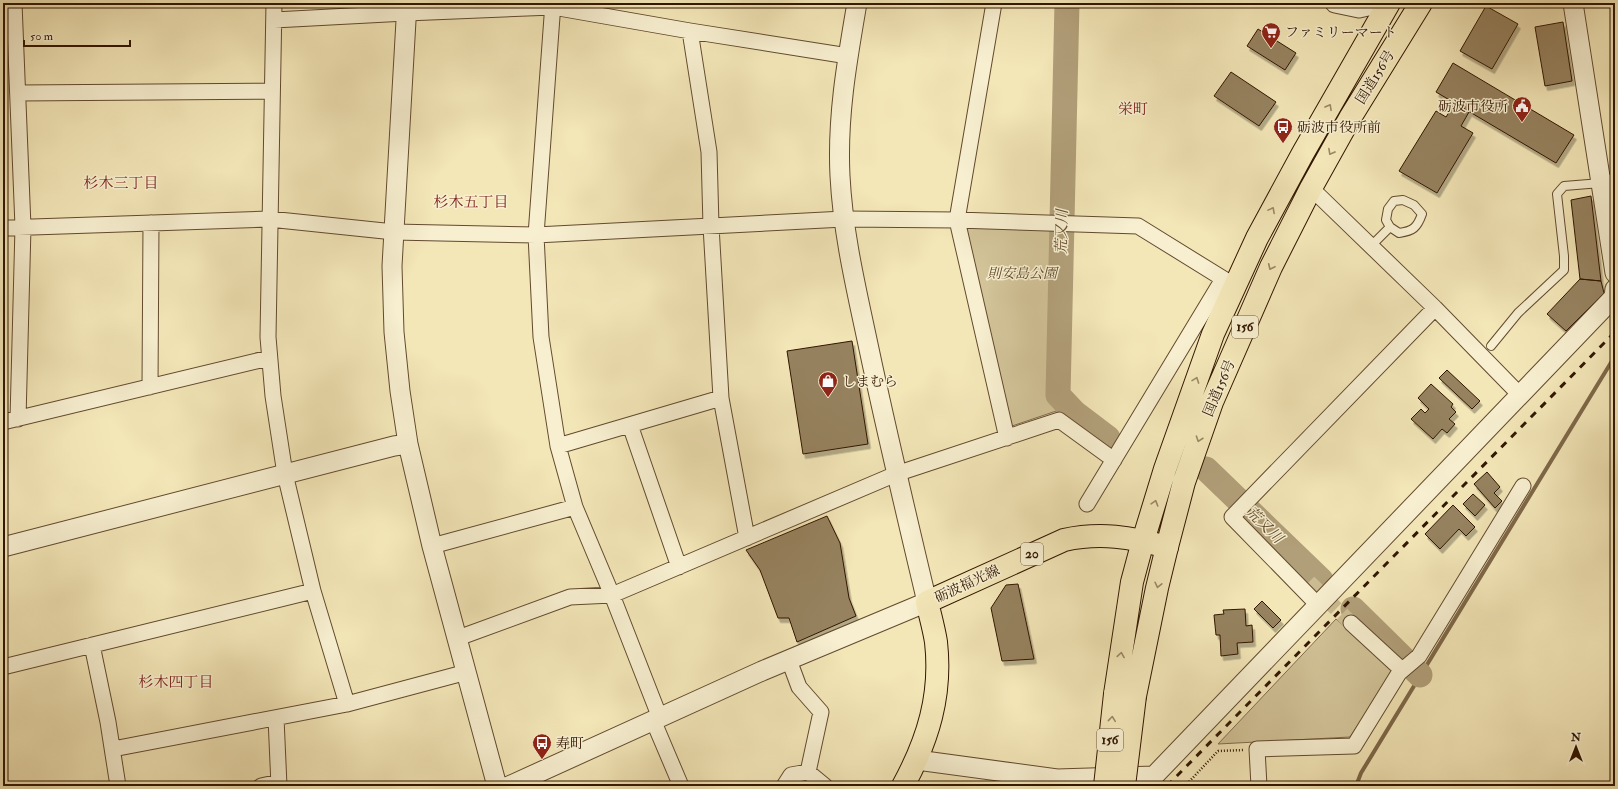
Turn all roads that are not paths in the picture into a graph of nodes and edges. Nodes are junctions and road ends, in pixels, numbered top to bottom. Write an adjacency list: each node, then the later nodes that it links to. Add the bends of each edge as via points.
1 (14, 3): 14 (street)
2 (274, 3): 12 (street)
3 (857, 3): 15 (street)
4 (994, 3): 22 (street)
5 (1335, 3): 6 (street, via 1359,8)
6 (1382, 3)
7 (1389, 3): 32 (main road, 国道156号 / 156, one-way to 7, via 1257,238)
8 (1421, 3): 19 (main road, 国道156号 / 156, one-way to 19, via 1350,118)
9 (1573, 3): 18 (street)
10 (553, 5): 11 (street); 13 (street); 29 (street)
11 (407, 8): 12 (street); 28 (street)
12 (274, 20): 16 (street)
13 (690, 31): 15 (street); 24 (street, via 709,152)
14 (9, 38): 17 (street)
15 (848, 56): 21 (street, via 840,114 840,176)
16 (272, 91): 17 (street); 20 (street)
17 (18, 93): 27 (street)
18 (1608, 182): 31 (street); 35 (lane, via 1564,186 1557,194 1564,270 1518,313)
19 (1311, 188): 30 (street); 57 (main road, 国道156号 / 156, one-way to 57, via 1271,267 1212,402 1184,482)
20 (269, 219): 23 (street); 28 (street); 36 (street)
21 (844, 219): 22 (street); 24 (street); 48 (street, via 852,269)
22 (956, 220): 32 (street, via 1138,226); 43 (street)
23 (151, 223): 27 (street); 37 (street)
24 (711, 226): 29 (street); 39 (street)
25 (1390, 227): 25 (lane, via 1399,233 1410,232 1418,224 1422,214 1414,205 1403,200 1394,201 1388,210 1386,220); 30 (lane)
26 (3, 228): 27 (street)
27 (23, 228): 40 (street)
28 (394, 232): 29 (street); 44 (street, via 394,332)
29 (536, 235): 45 (street, via 541,337)
30 (1371, 246): 34 (street)
31 (1615, 273)
32 (1229, 282): 46 (street); 54 (main road, 国道156号 / 156, one-way to 32)
33 (1615, 289): 38 (street, via 1614,297)
34 (1435, 308): 38 (street); 52 (street)
35 (1491, 346)
36 (269, 358): 37 (street); 47 (street)
37 (150, 387): 40 (street)
38 (1520, 395): 63 (street)
39 (721, 398): 42 (street); 53 (street)
40 (18, 419): 41 (street)
41 (3, 422)
42 (630, 425): 45 (street); 58 (street)
43 (1007, 438): 46 (street, via 1059,420); 48 (street)
44 (408, 444): 47 (street); 55 (street)
45 (558, 446): 51 (street)
46 (1114, 460): 50 (street)
47 (285, 474): 56 (street); 60 (street)
48 (896, 474): 53 (street); 62 (street)
49 (1523, 486): 69 (street, via 1419,656)
50 (1086, 504)
51 (575, 507): 55 (street); 61 (street)
52 (1239, 510): 59 (street); 63 (street, via 1232,517)
53 (747, 538): 58 (street)
54 (1143, 541): 57 (main road, 砺波福光線 / 20); 62 (main road, 砺波福光線 / 20, via 1114,536 1084,535 1064,540); 71 (main road, 国道156号 / 156, one-way to 54, via 1132,582)
55 (432, 546): 65 (street)
56 (3, 547)
57 (1167, 547): 71 (main road, 国道156号 / 156, one-way to 71)
58 (679, 567): 61 (street)
59 (1309, 582)
60 (313, 591): 66 (street); 72 (street)
61 (612, 595): 65 (street, via 570,597); 74 (street)
62 (928, 602): 67 (street); 76 (main road, 砺波福光線, via 936,641 938,681 930,722)
63 (1318, 605): 76 (street, via 1154,776 1057,779)
64 (1351, 624): 69 (street)
65 (458, 638): 70 (street)
66 (92, 645): 68 (street); 75 (street)
67 (789, 660): 74 (street); 77 (street, via 799,687 821,712)
68 (3, 667)
69 (1402, 670): 89 (street, via 1354,746 1257,750)
70 (467, 672): 72 (street); 81 (street)
71 (1125, 695): 87 (main road, 国道156号 / 156, one-way to 71, bridge); 88 (main road, 国道156号 / 156, bridge)
72 (347, 704): 73 (street)
73 (276, 718): 75 (street); 78 (street)
74 (657, 719): 82 (street); 83 (street)
75 (113, 748): 79 (street)
76 (917, 760): 86 (main road, 砺波福光線)
77 (808, 772): 84 (street, via 791,775); 85 (street)
78 (279, 784): 80 (street)
79 (118, 786)
80 (261, 786)
81 (497, 786)
82 (509, 786)
83 (681, 786)
84 (784, 786)
85 (825, 786)
86 (903, 786)
87 (1105, 786)
88 (1124, 786)
89 (1258, 786)

